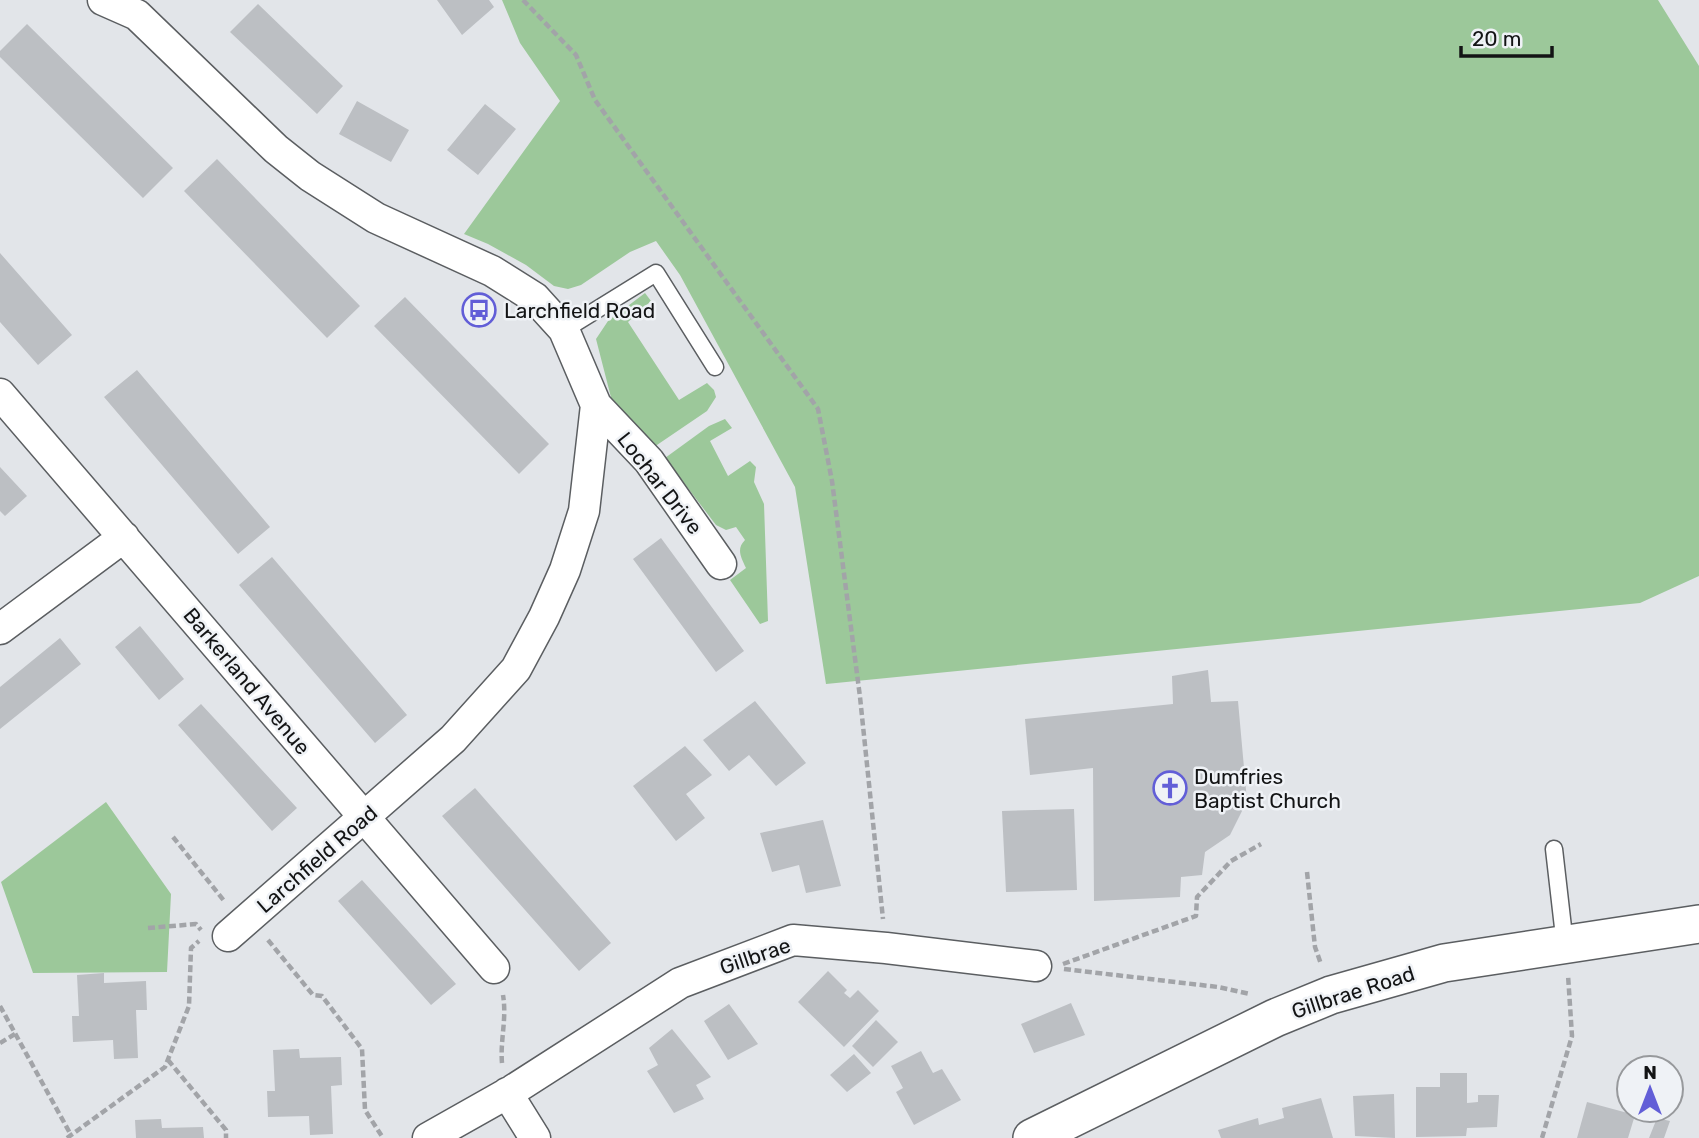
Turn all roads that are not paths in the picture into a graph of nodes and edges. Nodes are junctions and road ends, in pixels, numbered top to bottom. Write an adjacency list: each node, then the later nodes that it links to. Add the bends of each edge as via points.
1 (103, 0): 2 (street, Larchfield Road, via 137,15 310,176 376,218 492,271 535,298)
2 (564, 330): 3 (lane, via 656,272); 5 (street, Larchfield Road)
3 (715, 366)
4 (0, 394): 6 (street, Barkerland Avenue)
5 (596, 405): 7 (street, Lochar Drive, via 649,461); 9 (street, Larchfield Road, via 584,511 565,570 516,669 453,739)
6 (124, 537): 8 (street); 9 (street, Barkerland Avenue)
7 (722, 564)
8 (0, 629)
9 (364, 819): 12 (street, Larchfield Road); 15 (street, Barkerland Avenue)
10 (1554, 849): 13 (lane)
11 (1699, 924): 13 (street, Gillbrae Road)
12 (239, 927)
13 (1571, 963): 19 (street, Gillbrae Road, via 1444,963 1331,995)
14 (1044, 967): 16 (street, Gillbrae, via 793,940 680,983)
15 (494, 968)
16 (510, 1092): 17 (street, Gillbrae); 18 (street)
17 (428, 1138)
18 (535, 1138)
19 (1032, 1138)

